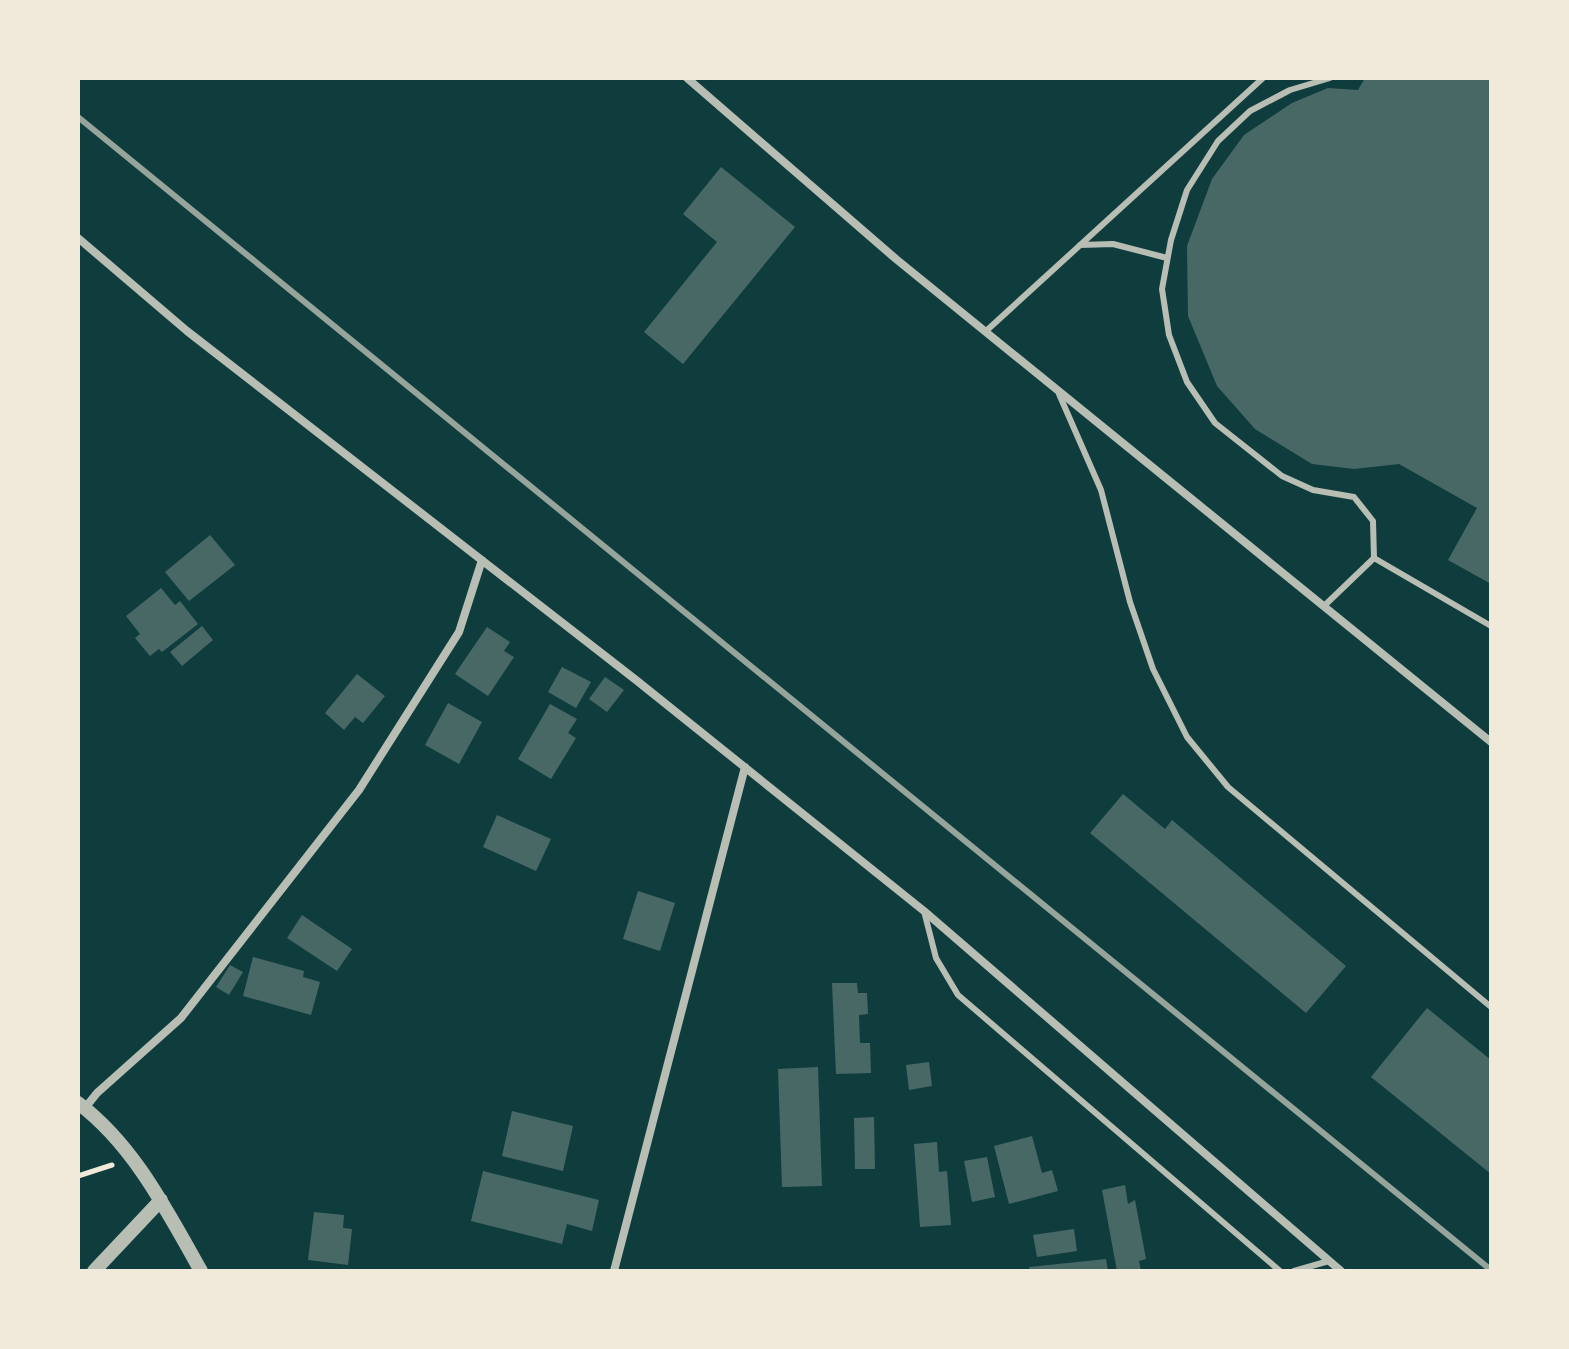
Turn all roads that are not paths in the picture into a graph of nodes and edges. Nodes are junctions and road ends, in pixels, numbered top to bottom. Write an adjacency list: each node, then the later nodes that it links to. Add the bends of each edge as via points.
1 (687, 78): 7 (street)
2 (1263, 78): 5 (lane)
3 (1330, 78): 6 (lane, via 1290,90 1250,111 1218,141 1187,190)
4 (78, 238): 10 (street, via 187,331)
5 (1080, 245): 6 (lane, via 1113,244); 7 (lane)
6 (1167, 258): 9 (lane, via 1162,289 1169,335 1187,382 1215,423 1282,476 1313,490 1354,497 1373,521)
7 (985, 332): 8 (street)
8 (1057, 390): 11 (street); 16 (lane, via 1101,490 1153,669 1187,737 1228,787)
9 (1374, 558): 11 (lane); 12 (lane)
10 (482, 560): 14 (street); 17 (street, via 459,632 359,790 181,1018)
11 (1324, 606): 13 (street)
12 (1491, 626)
13 (1491, 742)
14 (745, 767): 15 (street); 22 (street)
15 (924, 911): 19 (street); 23 (lane, via 936,958 958,995)
16 (1491, 1007)
17 (82, 1105): 18 (street)
18 (161, 1200): 20 (street); 21 (street)
19 (1329, 1261): 24 (lane); 25 (street)
20 (94, 1271)
21 (201, 1271)
22 (614, 1271)
23 (1280, 1271)
24 (1294, 1271)
25 (1341, 1271)

